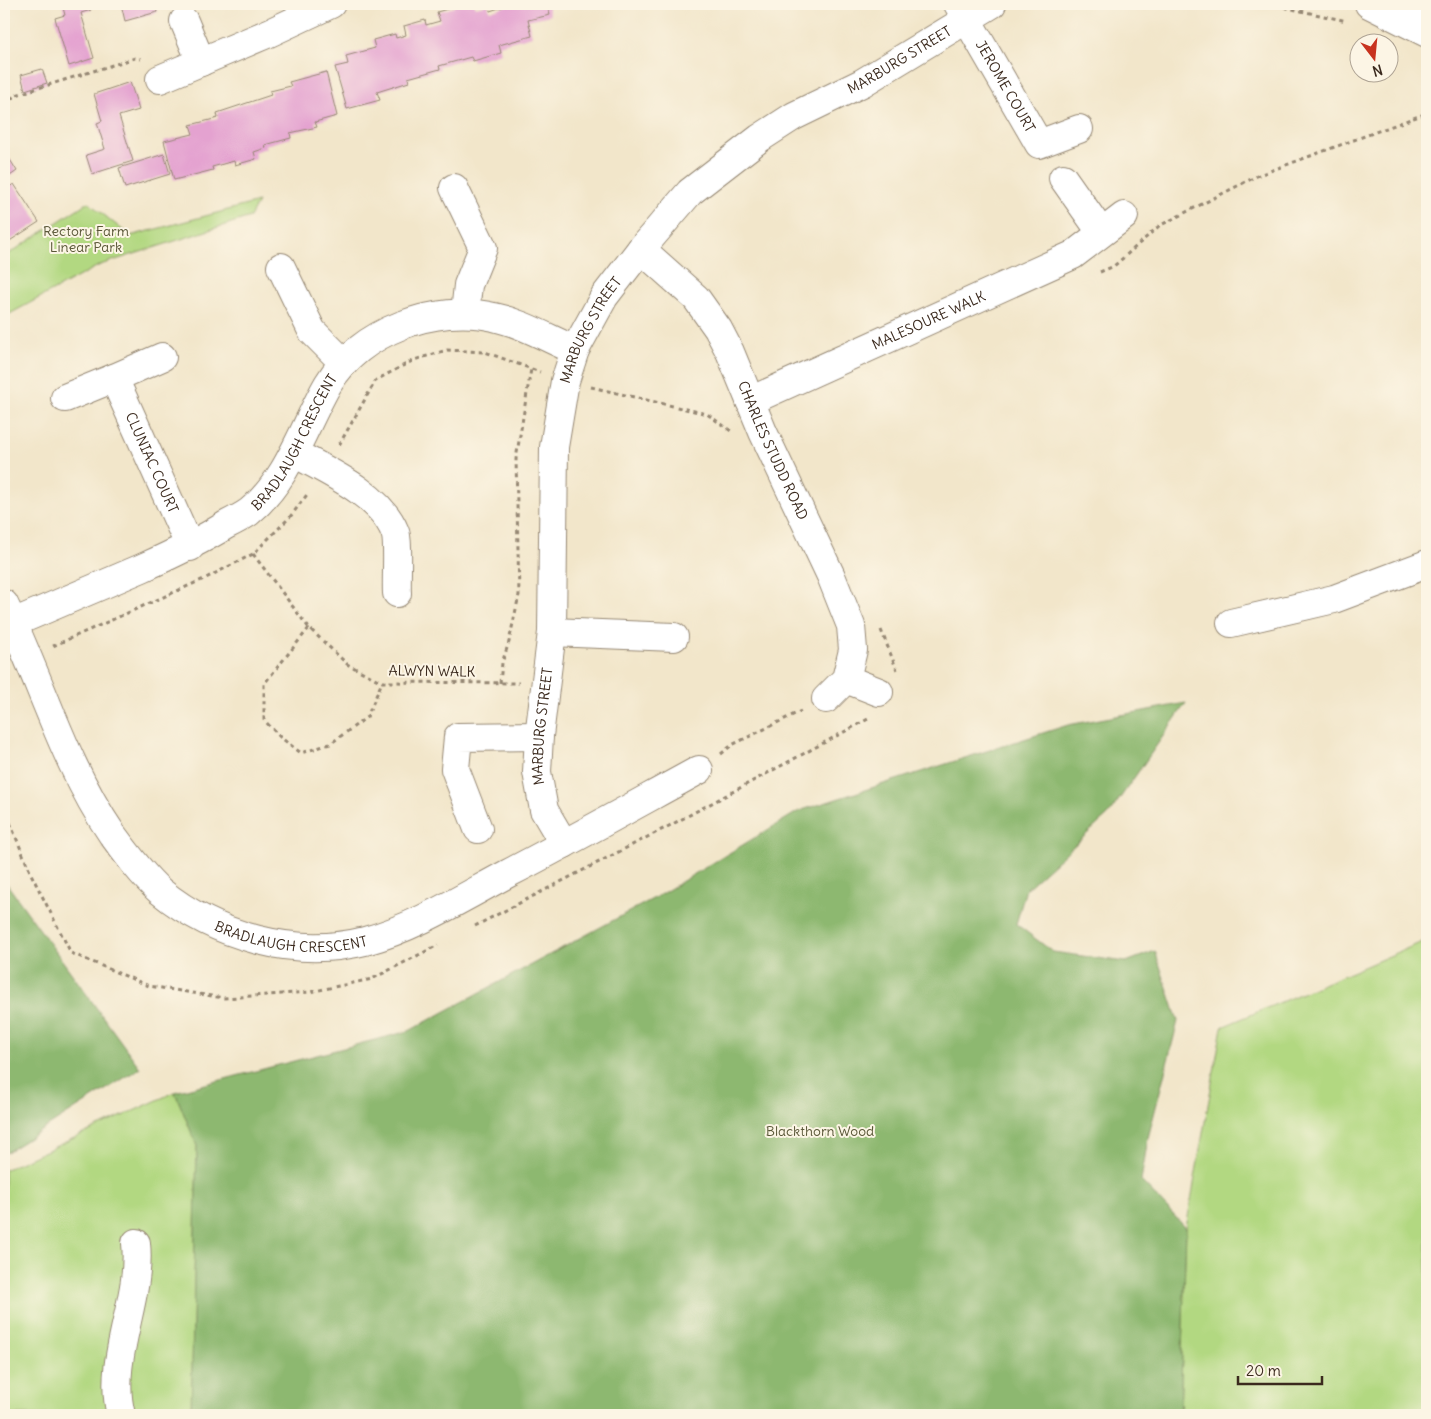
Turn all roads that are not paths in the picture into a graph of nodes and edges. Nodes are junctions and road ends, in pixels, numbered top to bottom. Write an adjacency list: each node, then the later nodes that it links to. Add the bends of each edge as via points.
1 (331, 4): 9 (street)
2 (992, 4): 5 (street, MARBURG STREET)
3 (1369, 4): 8 (street)
4 (1424, 4): 6 (street)
5 (963, 11): 11 (street, JEROME COURT, via 1039,144); 16 (street, MARBURG STREET, via 862,83 794,116 760,138 690,192)
6 (1427, 12)
7 (184, 21): 9 (street)
8 (1427, 33)
9 (201, 62): 10 (street)
10 (152, 69)
11 (1079, 129)
12 (1063, 178): 15 (street)
13 (454, 188): 18 (street, via 483,248 468,285)
14 (1124, 216): 15 (street, MALESOURE WALK)
15 (1102, 232): 24 (street, MALESOURE WALK, via 1073,255)
16 (641, 249): 19 (street, MARBURG STREET, via 604,297); 24 (street, CHARLES STUDD ROAD, via 708,312 730,352)
17 (281, 267): 21 (street, via 312,331)
18 (465, 313): 19 (street, BRADLAUGH CRESCENT, via 495,317); 21 (street, BRADLAUGH CRESCENT, via 440,315 393,330 364,345)
19 (575, 350): 31 (street, MARBURG STREET, via 565,381 554,447)
20 (162, 357): 22 (street)
21 (344, 363): 25 (street, BRADLAUGH CRESCENT, via 329,382)
22 (114, 378): 23 (street); 26 (street, CLUNIAC COURT)
23 (64, 398)
24 (750, 401): 33 (street, CHARLES STUDD ROAD, via 851,626 853,650)
25 (294, 453): 26 (street, BRADLAUGH CRESCENT, via 273,486 249,512); 28 (street, via 350,484 380,508 395,533)
26 (190, 547): 29 (street, BRADLAUGH CRESCENT)
27 (1427, 564): 30 (street, via 1334,599)
28 (396, 593)
29 (8, 614): 39 (street, BRADLAUGH CRESCENT, via 40,692 90,796 112,833 159,889 187,910 254,940 328,947 365,941 445,906)
30 (1231, 624)
31 (552, 632): 32 (street); 36 (street, MARBURG STREET)
32 (674, 637)
33 (846, 679): 34 (street); 35 (street)
34 (884, 695)
35 (826, 699)
36 (539, 736): 38 (street, via 458,737 455,770); 39 (street, MARBURG STREET, via 536,772 544,810)
37 (698, 770): 39 (street, BRADLAUGH CRESCENT)
38 (478, 829)
39 (564, 844)
40 (136, 1243): 41 (street, via 138,1258 132,1302 120,1350 118,1391)
41 (121, 1415)

